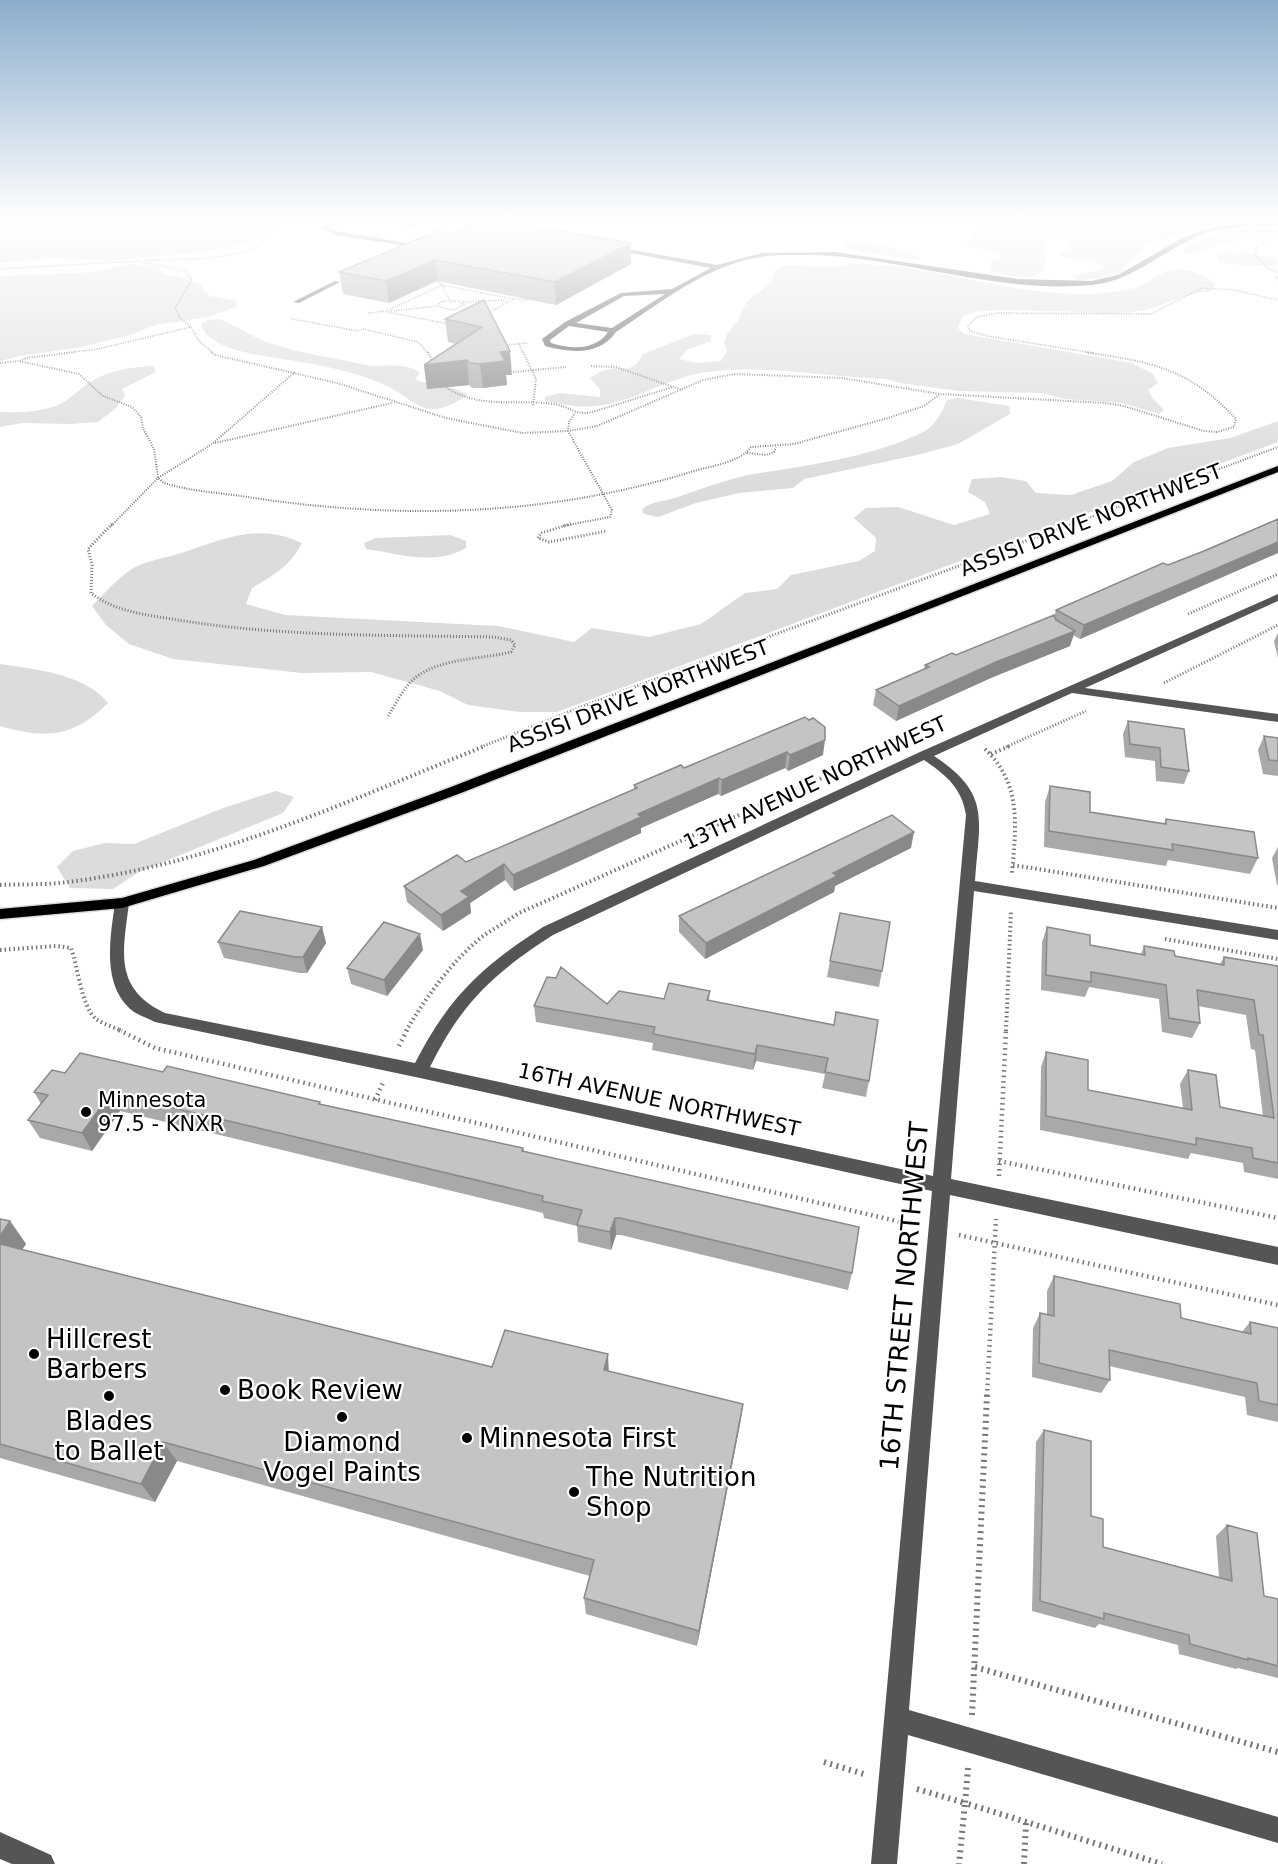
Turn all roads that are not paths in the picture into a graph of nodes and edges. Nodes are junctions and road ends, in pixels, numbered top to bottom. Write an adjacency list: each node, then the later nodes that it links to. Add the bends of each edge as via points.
1 (603, 305): 3 (street)
2 (654, 305): 4 (street)
3 (568, 324): 4 (street); 4 (street, via 546,339 548,344 584,349 598,346)
4 (614, 330)
5 (1278, 469): 11 (main road, ASSISI DRIVE NORTHWEST, via 281,855)
6 (1278, 597): 7 (street, 13TH AVENUE NORTHWEST)
7 (1072, 690): 8 (street); 9 (street, 13TH AVENUE NORTHWEST)
8 (1278, 718)
9 (925, 754): 10 (street, 16TH STREET NORTHWEST, via 950,771 972,798); 14 (street, 13TH AVENUE NORTHWEST, via 538,937 489,970 466,995 436,1037)
10 (969, 885): 13 (street); 15 (street, 16TH STREET NORTHWEST)
11 (122, 903): 12 (main road, ASSISI DRIVE NORTHWEST); 14 (street, 16TH AVENUE NORTHWEST, via 117,945 119,972 128,996 140,1008 161,1018)
12 (0, 914)
13 (1278, 935)
14 (420, 1071): 15 (street, 16TH AVENUE NORTHWEST)
15 (943, 1185): 16 (street, 16TH AVENUE NORTHWEST); 17 (street, 16TH STREET NORTHWEST)
16 (1278, 1256)
17 (897, 1719): 18 (street); 21 (street, 16TH STREET NORTHWEST)
18 (1278, 1830)
19 (0, 1845): 20 (street)
20 (42, 1864)
21 (884, 1864)

